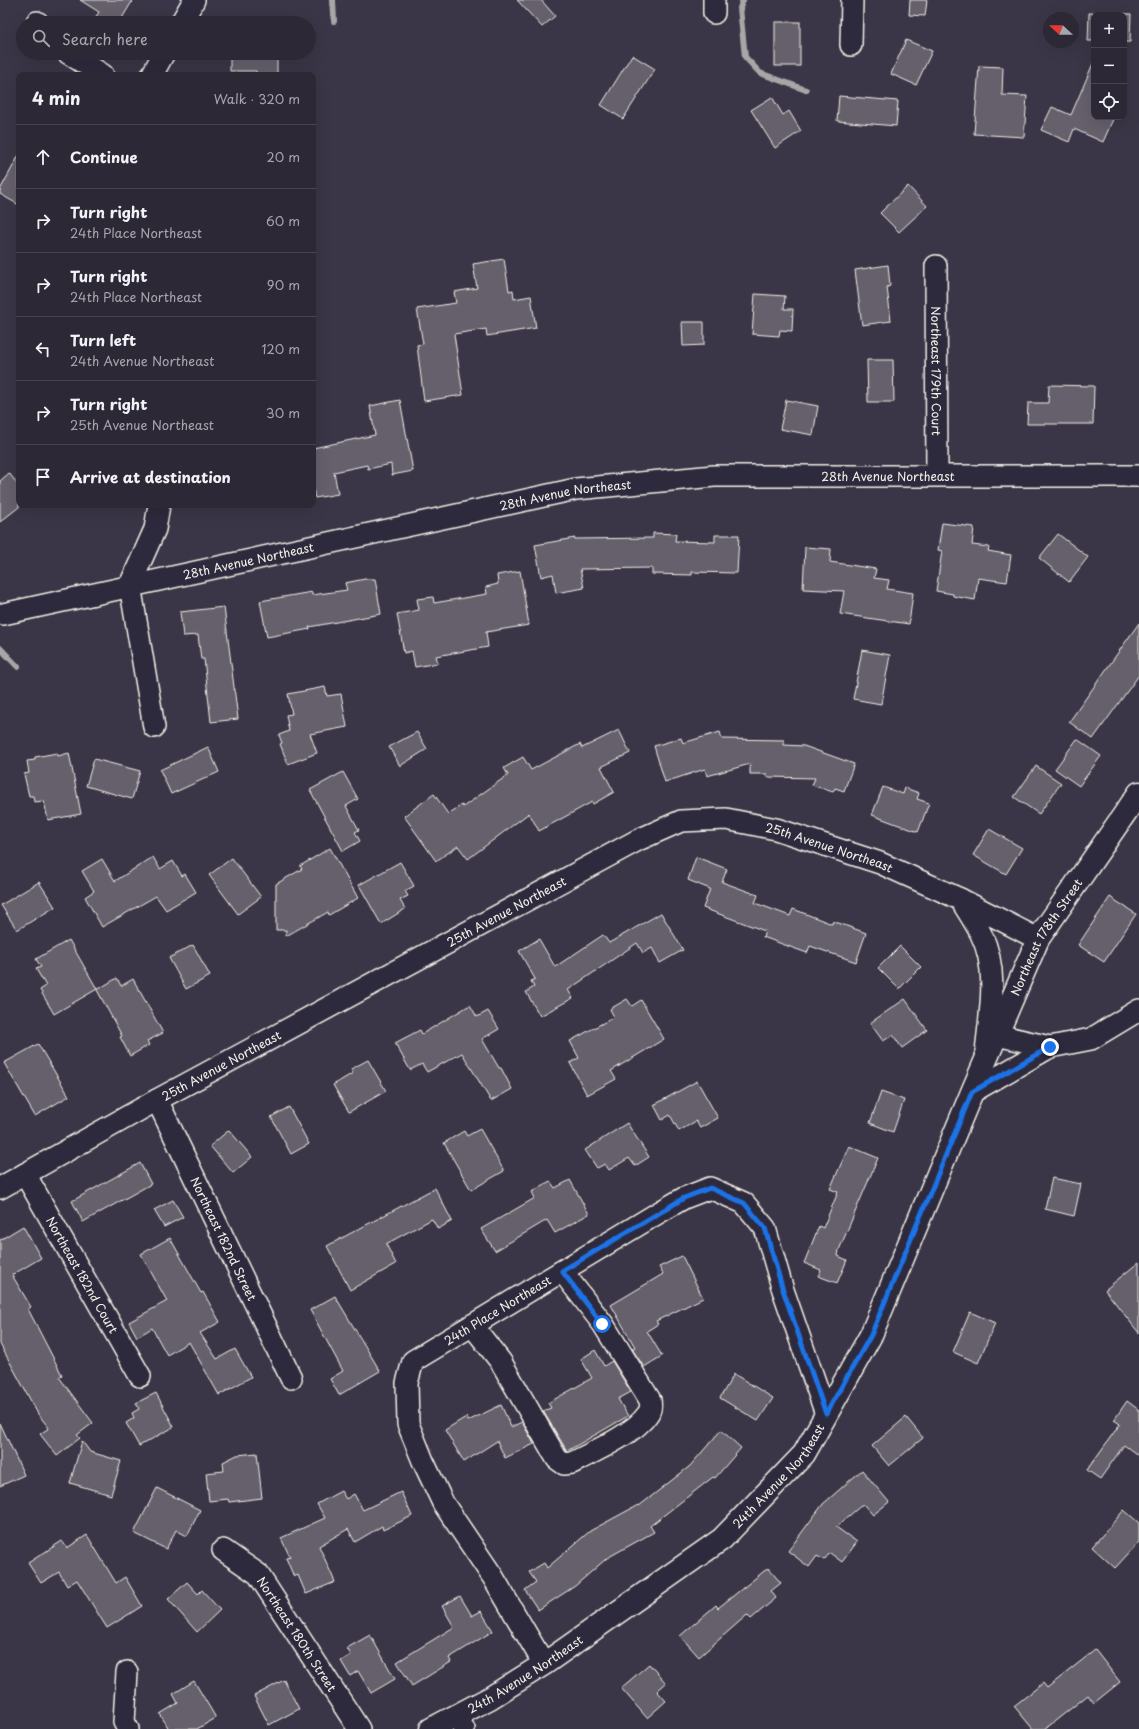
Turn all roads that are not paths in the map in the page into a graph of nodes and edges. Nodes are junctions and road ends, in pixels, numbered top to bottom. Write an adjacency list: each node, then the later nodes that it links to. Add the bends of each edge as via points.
1 (194, 0): 3 (street)
2 (852, 0): 4 (street)
3 (185, 16)
4 (851, 45)
5 (79, 60): 7 (street)
6 (160, 60): 8 (street)
7 (98, 72)
8 (154, 72)
9 (936, 266): 10 (street, Northeast 179th Court)
10 (937, 475): 11 (street, 28th Avenue Northeast); 13 (street, 28th Avenue Northeast, via 714,476 576,489)
11 (1139, 476)
12 (158, 508): 13 (street, via 155,529)
13 (130, 586): 14 (street, 28th Avenue Northeast); 15 (street)
14 (3, 614)
15 (154, 727)
16 (1139, 793): 18 (main road, Northeast 178th Street)
17 (960, 899): 18 (street, 25th Avenue Northeast); 22 (street, via 981,934 992,968); 24 (street, 25th Avenue Northeast, via 880,863 776,829 726,819 681,821 638,840)
18 (1038, 939): 20 (main road, Northeast 178th Street)
19 (1139, 1010): 21 (street, via 1091,1039)
20 (996, 1035): 21 (street); 22 (main road, Northeast 178th Street)
21 (1050, 1047): 23 (street)
22 (985, 1061): 23 (main road, Northeast 178th Street)
23 (972, 1092): 31 (main road, 24th Avenue Northeast, via 871,1335)
24 (157, 1100): 25 (street, 25th Avenue Northeast); 30 (street, Northeast 182nd Street)
25 (25, 1174): 26 (street, 25th Avenue Northeast); 29 (street, Northeast 182nd Court)
26 (0, 1188)
27 (562, 1271): 28 (street, 24th Place Northeast); 28 (street, via 602,1324 650,1400 651,1408 648,1415 636,1428 572,1463 564,1464 558,1459 501,1362); 31 (street, 24th Place Northeast, via 684,1198 710,1188 744,1203 765,1228 782,1287)
28 (472, 1325): 33 (street, 24th Place Northeast, via 413,1361 407,1383 408,1424 443,1503 493,1577)
29 (140, 1376)
30 (291, 1378)
31 (826, 1414): 33 (main road, 24th Avenue Northeast, via 804,1454 722,1539)
32 (223, 1550): 37 (street, Northeast 180th Street, via 258,1574)
33 (544, 1664): 35 (main road, 24th Avenue Northeast, via 490,1698)
34 (128, 1672): 36 (street, via 124,1722)
35 (460, 1722): 38 (main road, 24th Avenue Northeast)
36 (128, 1729)
37 (359, 1729)
38 (431, 1729)

